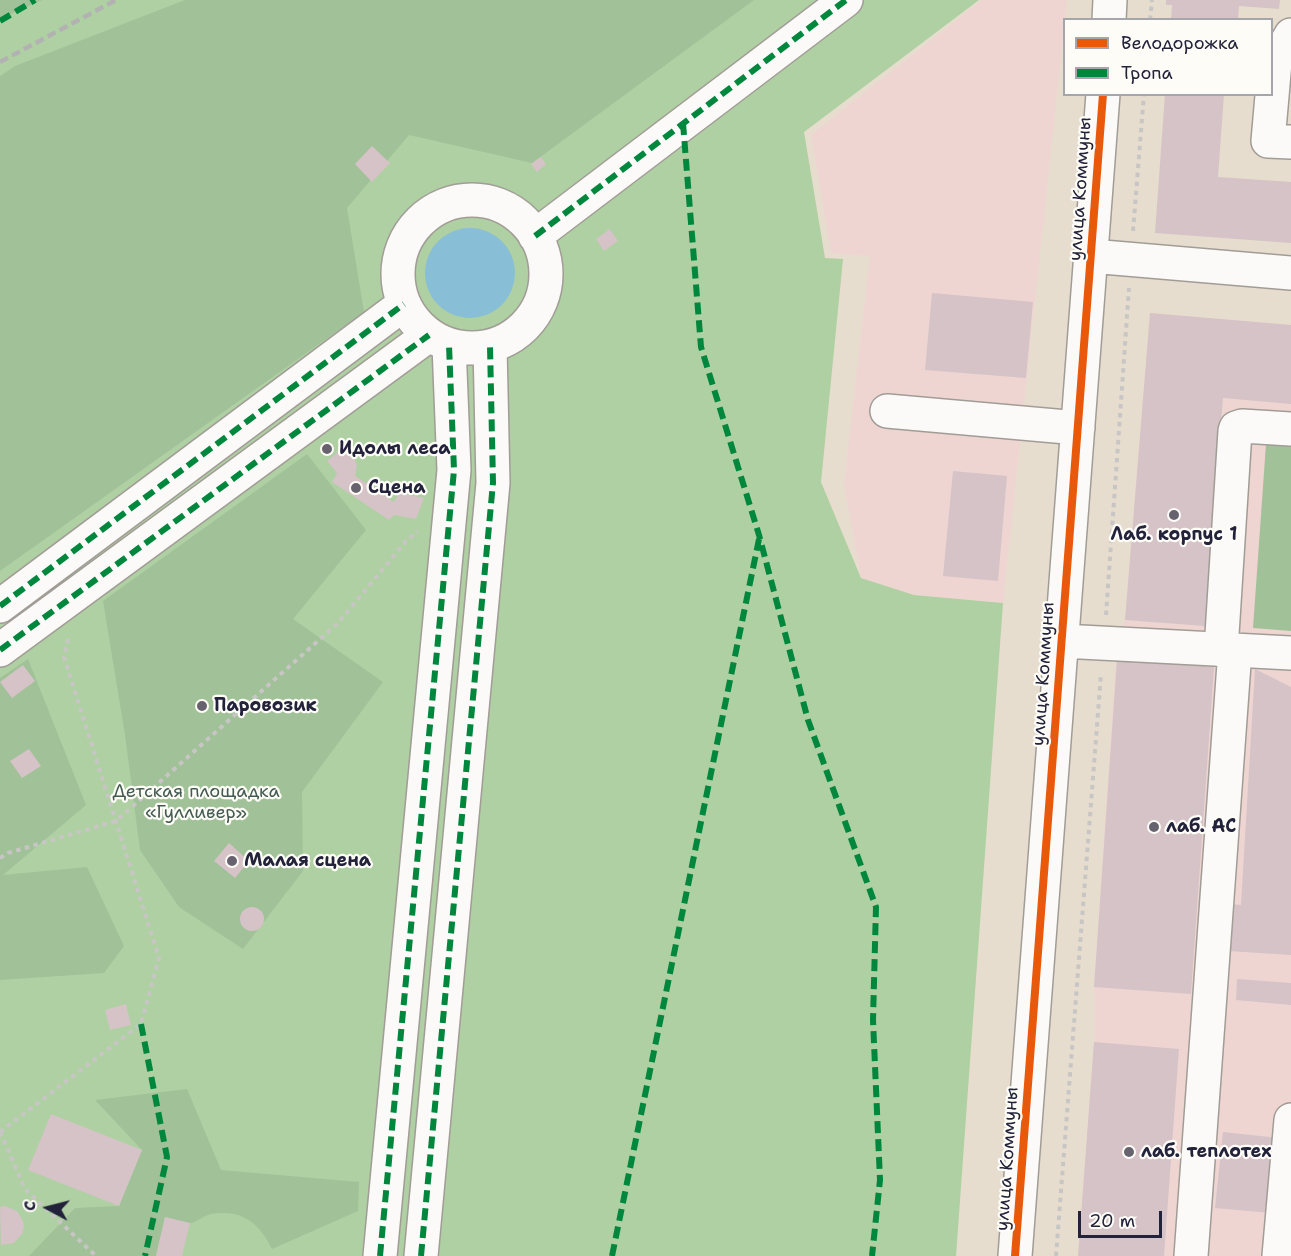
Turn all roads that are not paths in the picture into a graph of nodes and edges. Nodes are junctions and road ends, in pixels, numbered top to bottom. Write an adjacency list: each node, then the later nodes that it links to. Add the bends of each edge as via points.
1 (846, 0): 8 (street)
2 (1110, 0): 3 (street)
3 (1109, 18)
4 (1291, 35): 5 (street, via 1275,62)
5 (1282, 86): 7 (street, via 1268,141)
6 (1103, 96): 9 (street, улица Коммуны)
7 (1291, 142)
8 (535, 236): 11 (street, via 519,217 482,201 449,204 427,215 410,233 400,255 398,280); 13 (street, via 544,257 546,280 540,302 528,322 511,337)
9 (1091, 256): 10 (street); 15 (street, улица Коммуны)
10 (1291, 273)
11 (404, 304): 12 (street, via 414,321); 17 (street)
12 (439, 340): 13 (street, via 469,348); 19 (street); 23 (street, via 454,470)
13 (490, 346): 24 (street, via 494,483)
14 (886, 411): 15 (street)
15 (1078, 428): 18 (street, улица Коммуны)
16 (1291, 429): 20 (street, via 1242,426 1235,431)
17 (0, 606)
18 (1062, 641): 20 (street); 25 (street, улица Коммуны)
19 (0, 650)
20 (1228, 650): 21 (street); 26 (street)
21 (1291, 653)
22 (1291, 1120): 27 (street)
23 (380, 1256)
24 (421, 1256)
25 (1015, 1256)
26 (1191, 1256)
27 (1279, 1256)

